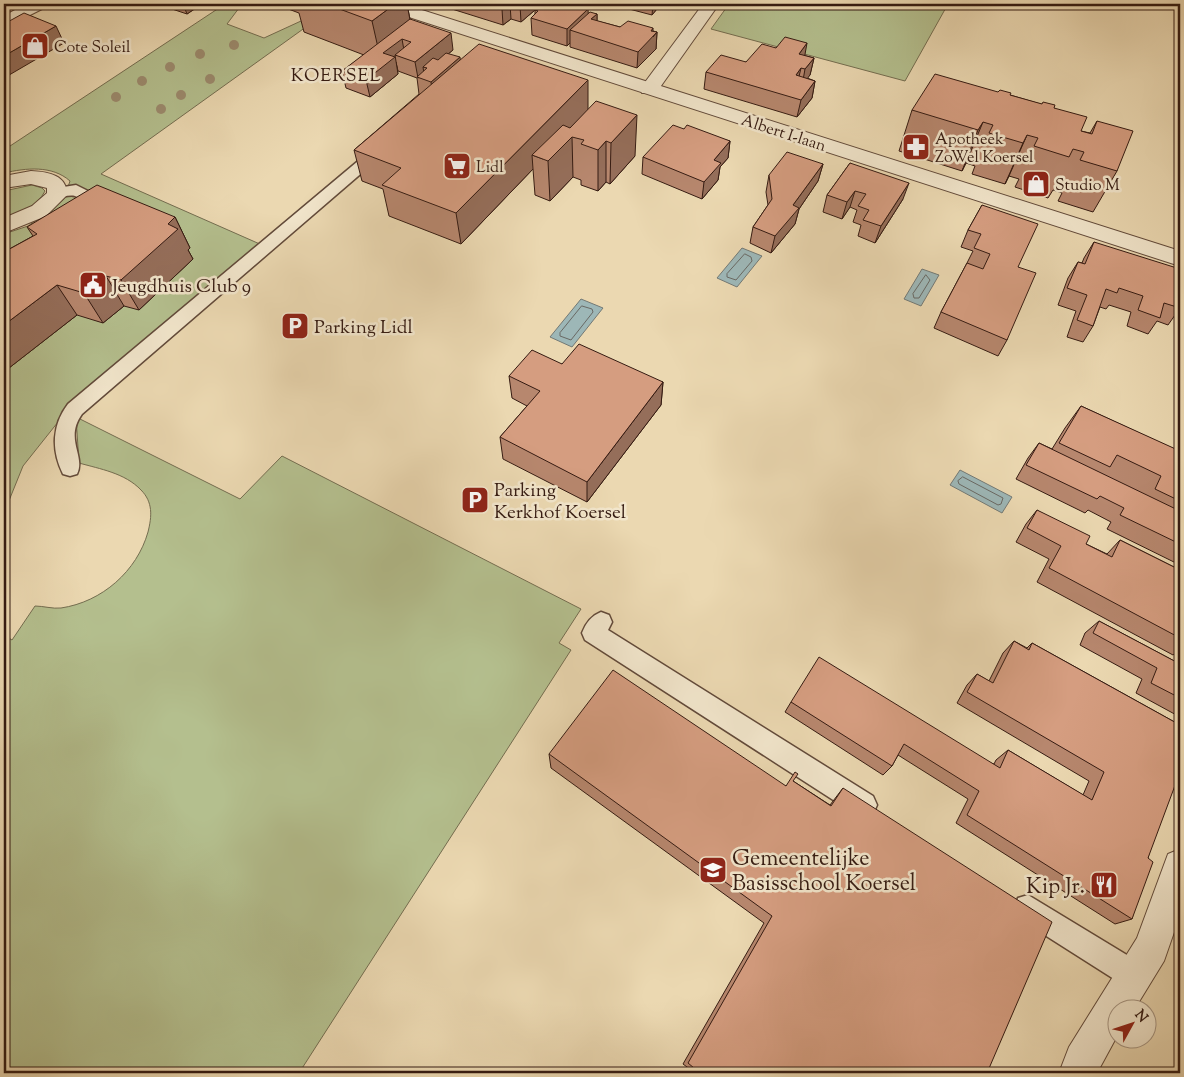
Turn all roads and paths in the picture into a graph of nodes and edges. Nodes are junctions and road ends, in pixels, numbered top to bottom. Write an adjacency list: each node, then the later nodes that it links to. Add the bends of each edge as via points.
1 (38, 4): 4 (street)
2 (387, 4): 5 (street, Albert I-laan)
3 (711, 4): 7 (street)
4 (4, 23)
5 (505, 43): 6 (lane); 7 (street, Albert I-laan)
6 (490, 56)
7 (649, 89): 13 (street, Albert I-laan)
8 (393, 138): 14 (lane, via 75,409 62,429)
9 (4, 182): 10 (street, via 26,177 45,178 57,185)
10 (57, 192): 11 (lane, via 76,190); 12 (street, via 39,211)
11 (113, 211)
12 (4, 226)
13 (1180, 259)
14 (70, 468)
15 (601, 622): 16 (lane, via 593,633)
16 (885, 818)
17 (1180, 866): 19 (street, via 1151,948)
18 (1010, 897): 19 (lane)
19 (1135, 976): 20 (street, via 1082,1060)
20 (1078, 1073)

